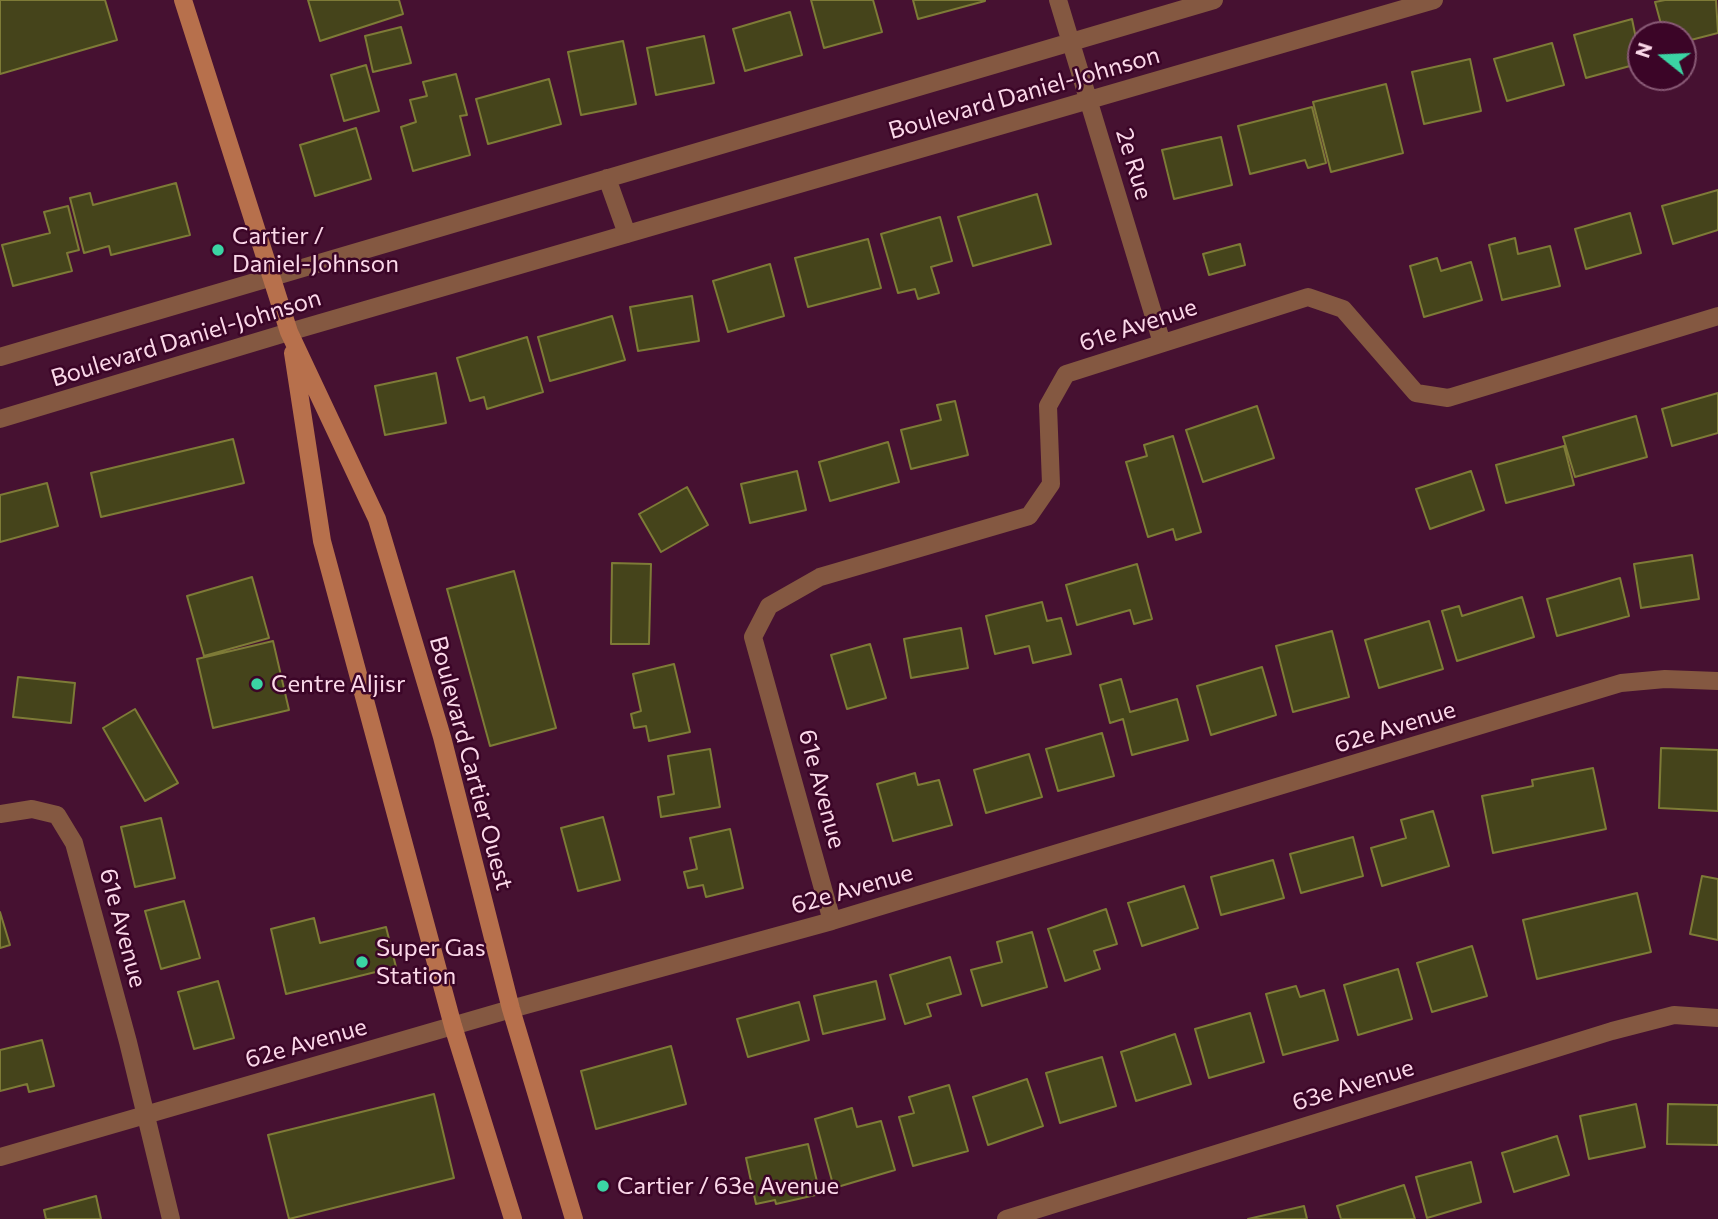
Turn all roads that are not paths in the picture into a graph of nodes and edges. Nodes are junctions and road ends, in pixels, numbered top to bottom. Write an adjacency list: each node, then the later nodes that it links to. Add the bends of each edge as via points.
1 (183, 0): 9 (street, Boulevard Cartier Ouest)
2 (1058, 0): 5 (street, 2e Rue)
3 (1214, 0): 5 (street, Boulevard Daniel-Johnson)
4 (1434, 0): 6 (street, Boulevard Daniel-Johnson)
5 (1070, 42): 6 (street, 2e Rue); 7 (street, Boulevard Daniel-Johnson)
6 (1089, 100): 8 (street, Boulevard Daniel-Johnson); 12 (street, 2e Rue)
7 (607, 178): 8 (street); 9 (street, Boulevard Daniel-Johnson)
8 (628, 234): 11 (street, Boulevard Daniel-Johnson)
9 (272, 277): 11 (street, Boulevard Cartier Ouest); 13 (street, Boulevard Daniel-Johnson)
10 (1718, 316): 12 (street, 61e Avenue, via 1448,398 1416,393 1343,309 1308,297)
11 (289, 332): 14 (street, Boulevard Daniel-Johnson); 18 (street, Boulevard Cartier Ouest, via 377,519 442,737); 20 (street, Boulevard Cartier Ouest, via 322,541)
12 (1162, 343): 17 (street, 61e Avenue, via 1066,374 1048,406 1051,484 1029,516 820,578 769,606 753,637)
13 (0, 357)
14 (0, 419)
15 (1718, 681): 17 (street, 62e Avenue, via 1621,683)
16 (0, 814): 21 (street, 61e Avenue, via 32,808 57,815 74,844)
17 (832, 921): 18 (street, 62e Avenue)
18 (511, 1009): 20 (street, 62e Avenue); 25 (street, Boulevard Cartier Ouest)
19 (1718, 1018): 26 (street, 63e Avenue, via 1674,1015 1612,1031)
20 (453, 1026): 21 (street, 62e Avenue); 24 (street, Boulevard Cartier Ouest)
21 (146, 1115): 22 (street, 62e Avenue); 23 (street)
22 (0, 1157)
23 (171, 1219)
24 (513, 1219)
25 (574, 1219)
26 (1006, 1219)

